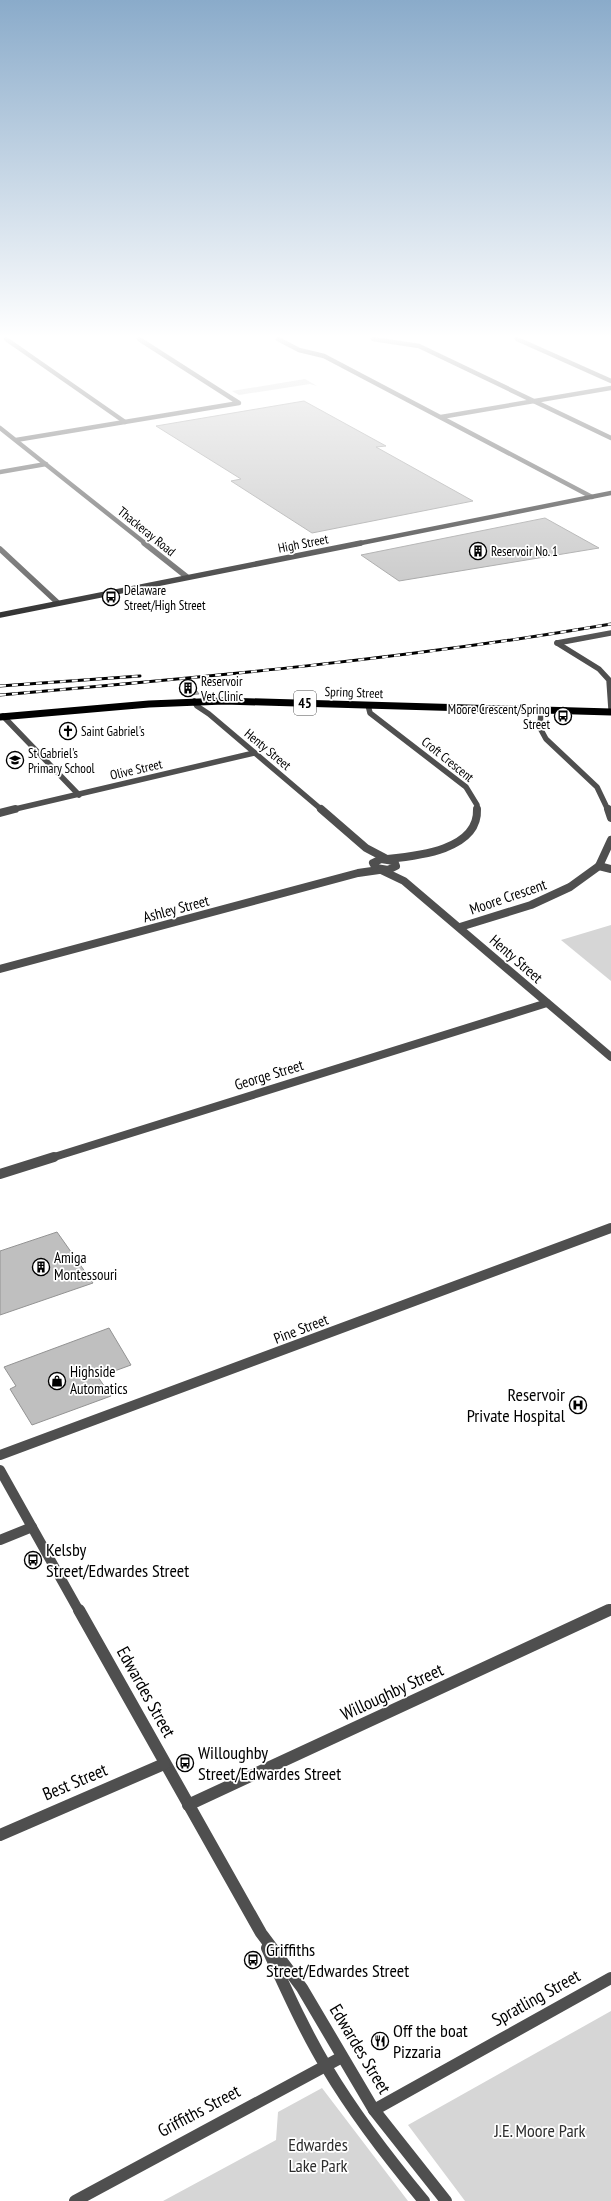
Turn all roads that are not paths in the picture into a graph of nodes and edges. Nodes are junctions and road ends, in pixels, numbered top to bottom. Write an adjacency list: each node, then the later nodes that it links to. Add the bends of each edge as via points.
1 (18, 442): 3 (street, Thackeray Road)
2 (487, 442): 6 (street)
3 (46, 464): 4 (street); 8 (street, Thackeray Road)
4 (0, 472)
5 (611, 493): 6 (main road, High Street)
6 (592, 497): 8 (main road, High Street)
7 (0, 549): 9 (street)
8 (187, 577): 9 (main road, High Street)
9 (58, 603): 10 (main road, High Street)
10 (0, 615)
11 (611, 633): 15 (street, via 557,643 598,669 608,680)
12 (194, 701): 13 (main road, Spring Street / 45); 18 (street, Henty Street); 19 (main road, Spring Street / 45)
13 (207, 701): 14 (main road, Spring Street / 45); 18 (street)
14 (368, 705): 16 (main road, Spring Street / 45); 26 (street, Croft Crescent, via 370,713 466,787 478,808 478,824 467,836 445,847)
15 (611, 709)
16 (541, 710): 17 (main road, Spring Street / 45); 23 (street, via 540,728 546,739 597,787)
17 (611, 712)
18 (209, 714): 20 (street, Henty Street)
19 (2, 716): 21 (street)
20 (254, 753): 21 (street, Olive Street); 25 (street, Henty Street)
21 (79, 795): 22 (street, Olive Street)
22 (0, 813)
23 (611, 818)
24 (611, 840): 30 (street)
25 (366, 848): 27 (street, Henty Street); 28 (street, Henty Street)
26 (413, 856): 27 (street, Croft Crescent); 29 (street, Croft Crescent)
27 (386, 859): 28 (street, Croft Crescent); 29 (street, Henty Street, via 394,861)
28 (373, 862): 32 (street, Henty Street, via 374,867); 33 (street, Ashley Street)
29 (396, 866): 32 (street, Croft Crescent); 34 (street, Henty Street)
30 (600, 866): 31 (street); 35 (street, Moore Crescent, via 570,887 532,905)
31 (611, 869)
32 (380, 870): 33 (street, Ashley Street); 34 (street, Henty Street)
33 (358, 872): 36 (street, Ashley Street)
34 (404, 881): 35 (street, Henty Street)
35 (460, 927): 37 (street, Henty Street)
36 (0, 969)
37 (547, 1002): 38 (street, Henty Street); 39 (street, George Street)
38 (611, 1057)
39 (0, 1174)
40 (611, 1228): 41 (street, Pine Street)
41 (0, 1455)
42 (0, 1470): 43 (street, Edwardes Street)
43 (32, 1527): 44 (street); 46 (street, Edwardes Street)
44 (0, 1540)
45 (611, 1609): 47 (street, Willoughby Street)
46 (164, 1764): 47 (street, Edwardes Street); 48 (street, Best Street)
47 (188, 1805): 49 (street, Edwardes Street)
48 (0, 1835)
49 (261, 1933): 51 (street, Edwardes Street, via 302,1988); 52 (street, Edwardes Street, via 297,2013)
50 (611, 1978): 53 (street, Spratling Street)
51 (342, 2057): 52 (street, Griffiths Street); 53 (street, Edwardes Street)
52 (326, 2065): 54 (street, Griffiths Street, via 164,2150); 55 (street, Edwardes Street, via 358,2116)
53 (374, 2110): 56 (street, Edwardes Street)
54 (75, 2201)
55 (424, 2201)
56 (446, 2201)

